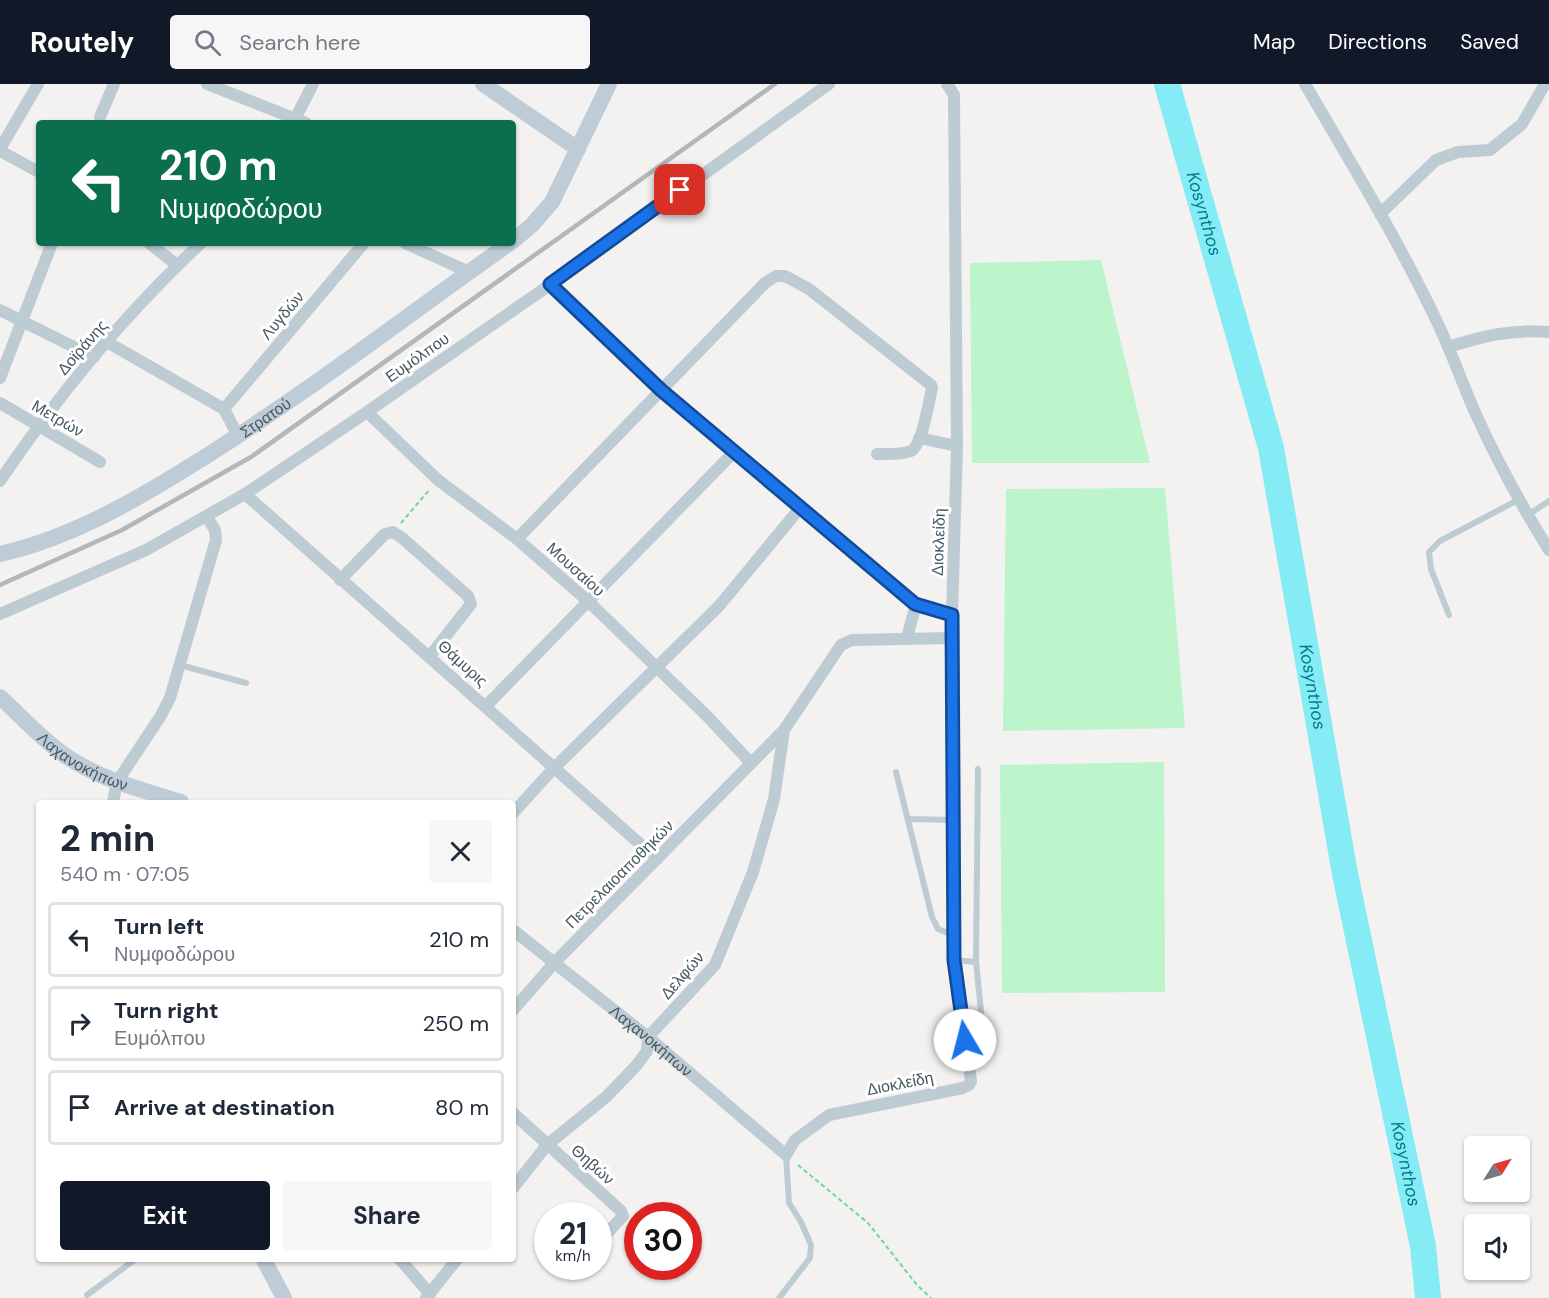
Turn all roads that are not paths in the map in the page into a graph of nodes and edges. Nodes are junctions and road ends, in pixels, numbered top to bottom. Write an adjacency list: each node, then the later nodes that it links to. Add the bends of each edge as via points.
1 (38, 84): 16 (street)
2 (114, 84): 12 (street)
3 (207, 84): 11 (street)
4 (313, 84): 14 (street)
5 (483, 84): 15 (main road)
6 (609, 84): 15 (main road, Στρατού)
7 (829, 84): 28 (street, Ευμόλπου)
8 (947, 84): 43 (street, Διοκλείδη, via 954,95)
9 (1305, 84): 18 (street)
10 (1545, 84): 18 (street, via 1522,124 1490,150 1458,152 1436,160)
11 (234, 89): 13 (street)
12 (100, 117)
13 (296, 120)
14 (298, 120)
15 (578, 149): 19 (main road, Στρατού, via 552,202)
16 (0, 150): 17 (street)
17 (36, 170)
18 (1380, 214): 33 (street)
19 (516, 238)
20 (51, 246): 30 (street)
21 (154, 246): 26 (street)
22 (198, 246): 26 (street, Δοϊράνης)
23 (361, 246): 38 (street, Λυγδών)
24 (412, 246): 27 (street)
25 (505, 246): 27 (main road, Στρατού)
26 (177, 265): 32 (street, Δοϊράνης)
27 (469, 272): 41 (main road, Στρατού)
28 (550, 284): 36 (street); 39 (street, Ευμόλπου)
29 (0, 310): 30 (street)
30 (21, 320): 34 (street); 35 (street)
31 (1549, 332): 33 (street, via 1490,334)
32 (107, 342): 34 (street, Δοϊράνης); 38 (street)
33 (1448, 347): 49 (street)
34 (94, 357): 40 (street, Δοϊράνης)
35 (0, 378)
36 (661, 390): 42 (street, via 765,283 785,276 809,289 931,385); 44 (street); 54 (street)
37 (0, 403): 40 (street, Μετρών)
38 (224, 409): 41 (street)
39 (367, 412): 48 (street, Ευμόλπου); 54 (street, Μουσαίου, via 438,480)
40 (38, 425): 46 (street, Μετρών); 47 (street, Δοϊράνης)
41 (238, 436): 56 (main road, Στρατού, via 107,513 52,539)
42 (919, 438): 43 (street); 45 (street, via 912,450)
43 (957, 446): 61 (street, Διοκλείδη)
44 (734, 452): 51 (street); 58 (street)
45 (877, 454)
46 (100, 462)
47 (0, 481)
48 (245, 494): 53 (street, Ευμόλπου); 57 (street, Θάμυρις)
49 (1518, 500): 52 (street); 62 (lane, via 1440,541 1429,552 1431,569)
50 (1549, 501): 52 (lane)
51 (800, 508): 59 (street); 67 (street, via 719,606)
52 (1528, 515): 55 (street)
53 (207, 517): 60 (street, Ευμόλπου, via 146,550); 66 (street, via 216,540)
54 (517, 539): 58 (street, Μουσαίου)
55 (1549, 550)
56 (0, 554)
57 (340, 580): 65 (street, Θάμυρις); 65 (street, via 385,534 393,532 468,596 471,604)
58 (589, 602): 67 (street, Μουσαίου); 70 (street)
59 (915, 604): 61 (street); 63 (street)
60 (0, 614)
61 (952, 615): 64 (street, Διοκλείδη)
62 (1449, 615)
63 (907, 638): 64 (street); 71 (street, via 852,640 841,645)
64 (952, 638): 81 (street, Διοκλείδη)
65 (430, 656): 70 (street, Θάμυρις)
66 (179, 665): 68 (lane); 76 (street, via 160,717)
67 (657, 667): 72 (street, Μουσαίου); 73 (street)
68 (246, 683)
69 (0, 697): 76 (main road, Λαχανοκήπων, via 76,763)
70 (486, 706): 73 (street, Θάμυρις)
71 (784, 730): 72 (street, Πετρελαιοαποθηκών); 89 (street, Δελφών, via 774,800 753,872 715,965)
72 (751, 763): 82 (street, Πετρελαιοαποθηκών)
73 (553, 769): 79 (street); 82 (street, Θάμυρις)
74 (978, 769): 87 (lane)
75 (896, 772): 80 (lane)
76 (117, 782): 77 (street); 78 (main road, Λαχανοκήπων)
77 (113, 800)
78 (175, 800)
79 (516, 810)
80 (908, 819): 81 (lane); 84 (lane, via 932,917 938,929)
81 (953, 819): 84 (street, Διοκλείδη)
82 (657, 859): 86 (street, Πετρελαιοαποθηκών)
83 (516, 932): 86 (street, Λαχανοκήπων)
84 (954, 935): 85 (street, Διοκλείδη)
85 (954, 960): 87 (lane); 93 (street, Διοκλείδη, via 969,1085 829,1116 795,1140)
86 (555, 962): 88 (street, Πετρελαιοαποθηκών); 89 (street, Λαχανοκήπων)
87 (976, 962): 90 (lane)
88 (516, 1007)
89 (648, 1037): 92 (street, Δελφών, via 647,1051 636,1066 606,1097); 93 (street, Λαχανοκήπων)
90 (985, 1050)
91 (516, 1116): 92 (street, Θηβών)
92 (547, 1145): 94 (street, Δελφών); 95 (street, Θηβών)
93 (786, 1155): 105 (lane, via 789,1203 811,1245 810,1258)
94 (516, 1184)
95 (611, 1202)
96 (612, 1203): 97 (street, Θηβών, via 623,1216)
97 (612, 1229)
98 (132, 1262): 102 (lane)
99 (265, 1262): 104 (main road)
100 (402, 1262): 103 (street)
101 (455, 1262): 103 (street)
102 (87, 1295)
103 (428, 1296)
104 (284, 1298)
105 (779, 1298)

